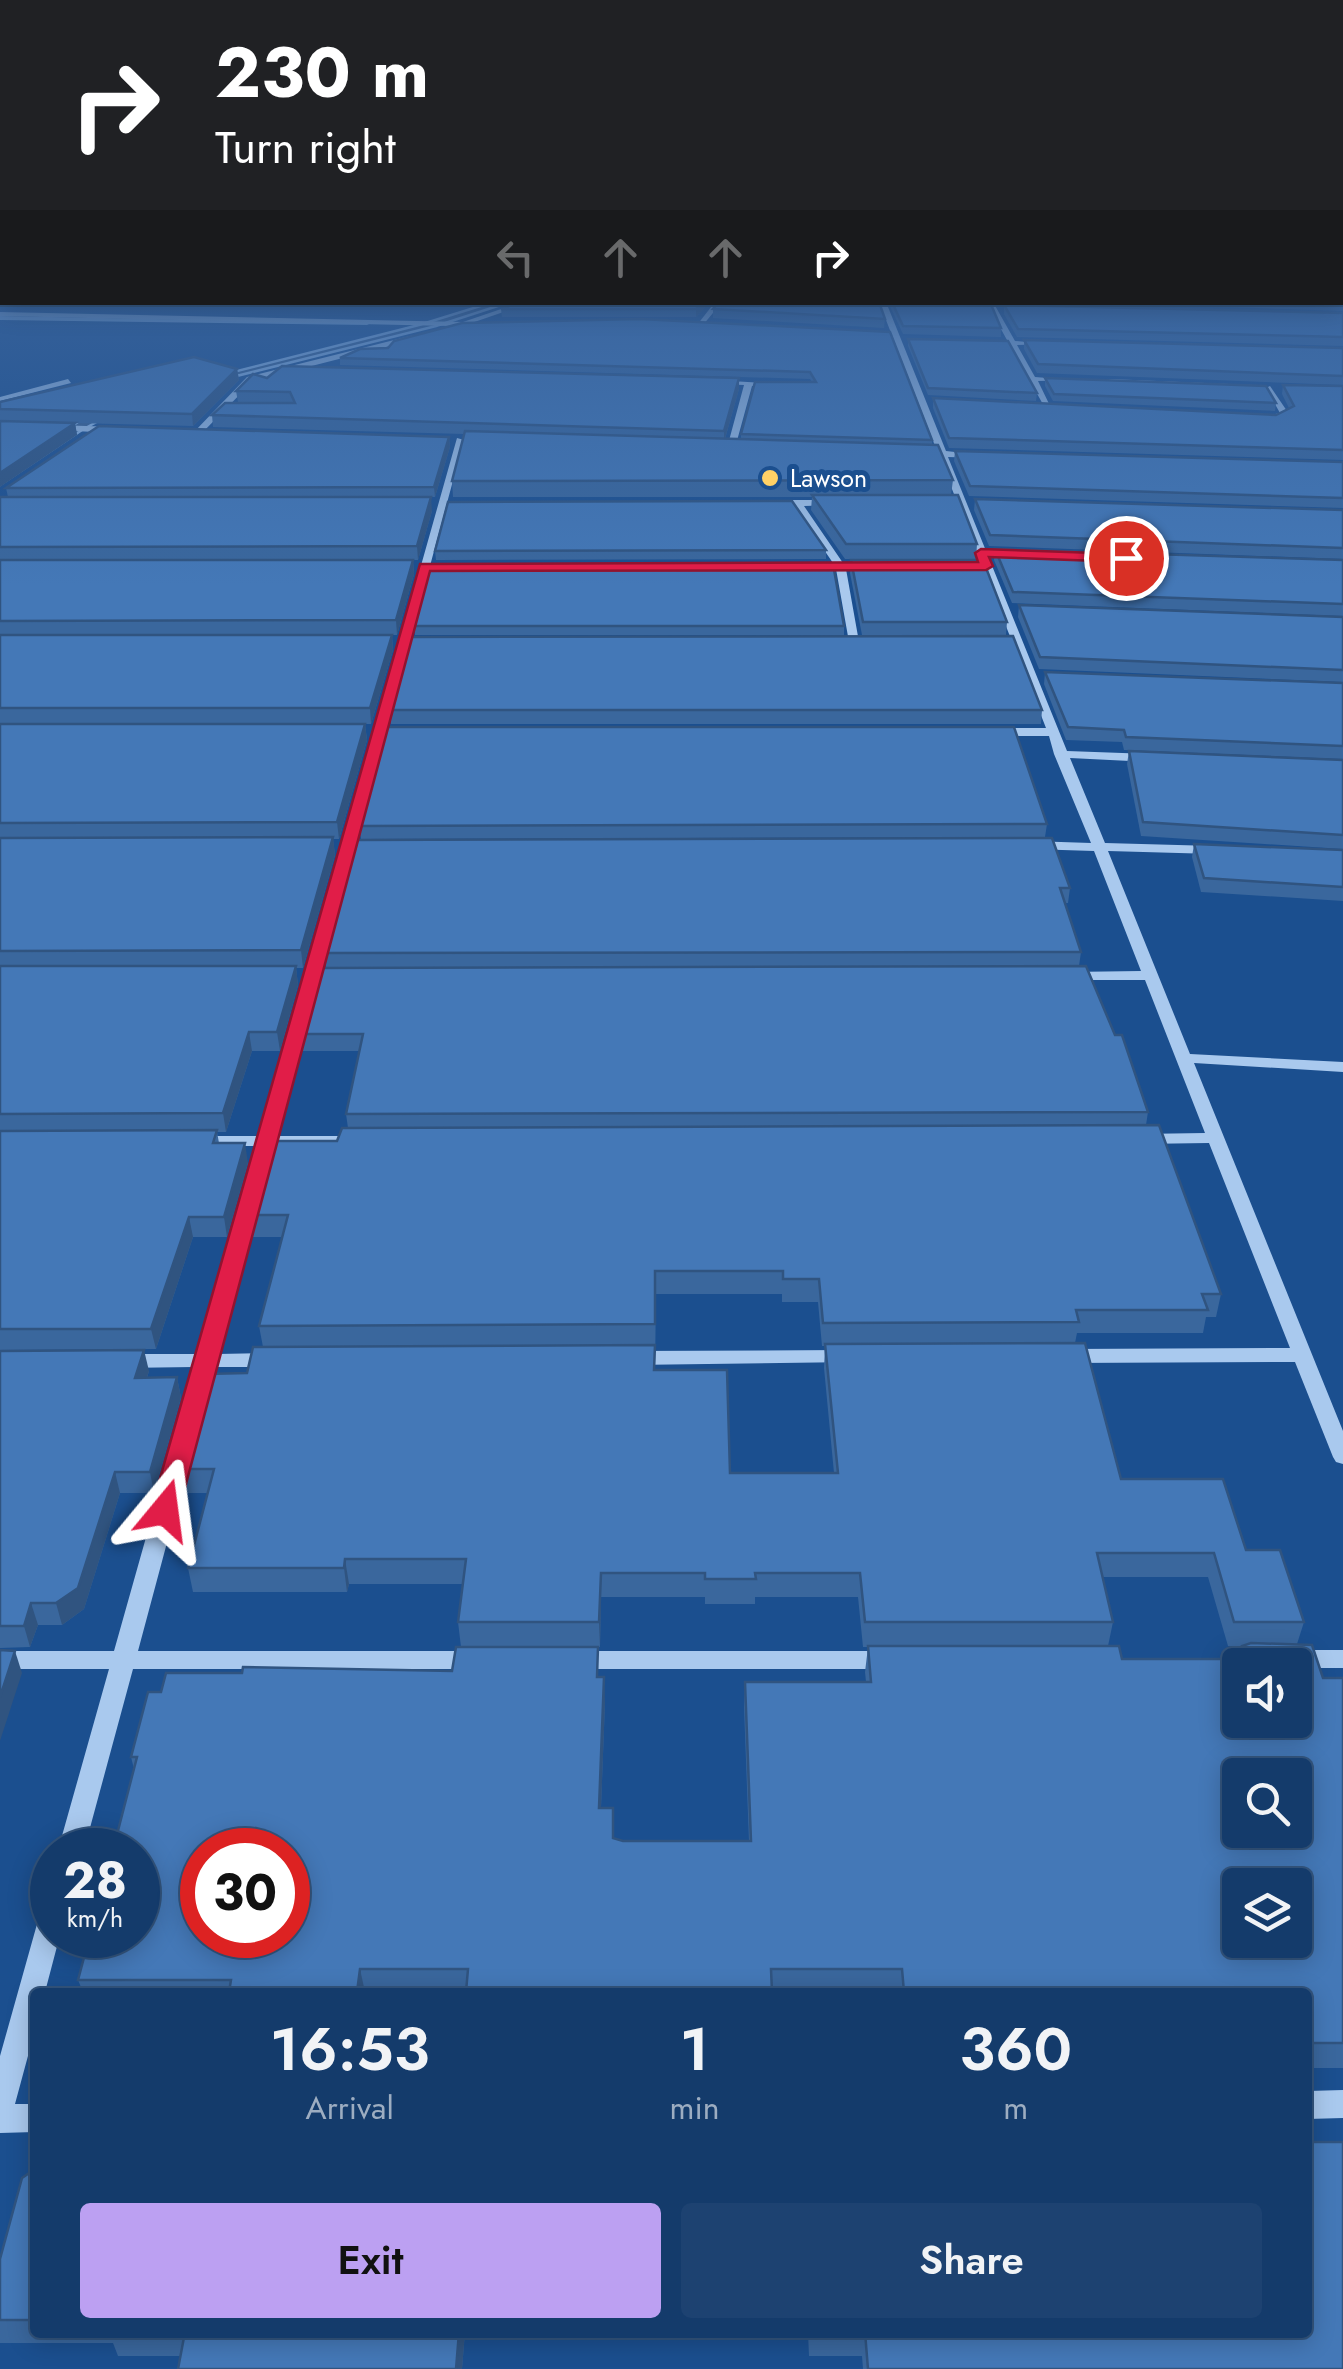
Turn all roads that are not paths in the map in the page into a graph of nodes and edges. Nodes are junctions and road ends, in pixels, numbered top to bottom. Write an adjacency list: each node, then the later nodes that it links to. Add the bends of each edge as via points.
1 (309, 364): 4 (street)
2 (907, 364): 16 (street)
3 (1024, 364): 6 (street)
4 (283, 370): 5 (street); 18 (street, via 250,379)
5 (321, 371)
6 (1033, 379): 7 (street); 21 (street)
7 (1072, 380)
8 (1092, 380): 13 (street)
9 (68, 381): 15 (street)
10 (712, 382): 11 (street)
11 (749, 383): 12 (street); 35 (street)
12 (794, 384)
13 (1270, 388): 14 (street); 23 (street, via 1284,414)
14 (1288, 388)
15 (0, 399)
16 (922, 402): 17 (street); 38 (street)
17 (940, 402)
18 (222, 407): 20 (street); 28 (street)
19 (1031, 407): 21 (street)
20 (240, 408)
21 (1049, 408): 22 (street)
22 (1068, 409)
23 (1254, 418)
24 (37, 428): 25 (street)
25 (95, 429): 26 (street); 31 (street)
26 (138, 430)
27 (178, 431): 28 (street)
28 (198, 432): 29 (street)
29 (216, 432)
30 (441, 439): 32 (street)
31 (83, 440)
32 (460, 440): 33 (street); 45 (street)
33 (480, 440)
34 (712, 447): 35 (street)
35 (731, 448): 36 (street)
36 (748, 448)
37 (904, 453): 38 (street)
38 (942, 454): 39 (street); 43 (street)
39 (1000, 456)
40 (797, 503): 41 (street); 47 (street); 52 (street)
41 (842, 503)
42 (944, 503): 43 (street)
43 (962, 503): 48 (street); 49 (street)
44 (422, 504): 45 (street)
45 (442, 504): 46 (street); 57 (street)
46 (462, 504)
47 (757, 504)
48 (980, 504)
49 (981, 553): 50 (street); 55 (street)
50 (1000, 554)
51 (800, 566): 52 (street)
52 (840, 566): 53 (street); 65 (street)
53 (876, 566)
54 (968, 566): 55 (street)
55 (986, 566): 59 (street)
56 (406, 567): 57 (street)
57 (425, 567): 58 (street); 62 (street)
58 (444, 567)
59 (1004, 610): 60 (street); 68 (street)
60 (1024, 611)
61 (385, 642): 62 (street)
62 (404, 642): 63 (street); 72 (street)
63 (424, 642)
64 (834, 642): 65 (street)
65 (854, 642): 66 (street)
66 (872, 642)
67 (998, 642): 68 (street)
68 (1016, 642): 69 (street)
69 (1030, 676): 70 (street); 75 (street)
70 (1049, 676)
71 (359, 732): 72 (street)
72 (379, 732): 73 (street); 81 (street)
73 (399, 732)
74 (973, 732): 75 (street)
75 (1052, 732): 76 (street)
76 (1060, 754): 77 (street); 78 (street)
77 (1173, 759)
78 (1096, 844): 79 (street); 83 (street); 85 (street)
79 (1018, 845)
80 (328, 847): 81 (street)
81 (348, 847): 82 (street); 87 (street)
82 (367, 847)
83 (1229, 851)
84 (1049, 976): 85 (street)
85 (1149, 976): 89 (street)
86 (292, 977): 87 (street)
87 (312, 977): 88 (street); 95 (street)
88 (332, 977)
89 (1182, 1058): 90 (street); 91 (street)
90 (1343, 1067)
91 (1215, 1138): 92 (street); 96 (street)
92 (1116, 1139)
93 (386, 1140): 95 (street)
94 (172, 1141): 95 (street)
95 (267, 1141): 100 (street)
96 (1302, 1355): 97 (street); 103 (street)
97 (1041, 1356)
98 (862, 1357): 99 (street)
99 (604, 1358)
100 (207, 1360): 101 (street); 102 (street); 107 (street)
101 (286, 1360)
102 (94, 1361)
103 (1343, 1457)
104 (1312, 1659): 105 (street)
105 (1343, 1659)
106 (0, 1660): 107 (street)
107 (123, 1660): 108 (street); 111 (street)
108 (503, 1660)
109 (543, 1660): 110 (street)
110 (923, 1660)
111 (77, 1828)
112 (41, 1958): 113 (street)
113 (32, 1988)
114 (30, 1997): 117 (street)
115 (1312, 2104): 116 (street)
116 (1343, 2104)
117 (0, 2107)
118 (30, 2118): 119 (street)
119 (0, 2119)

